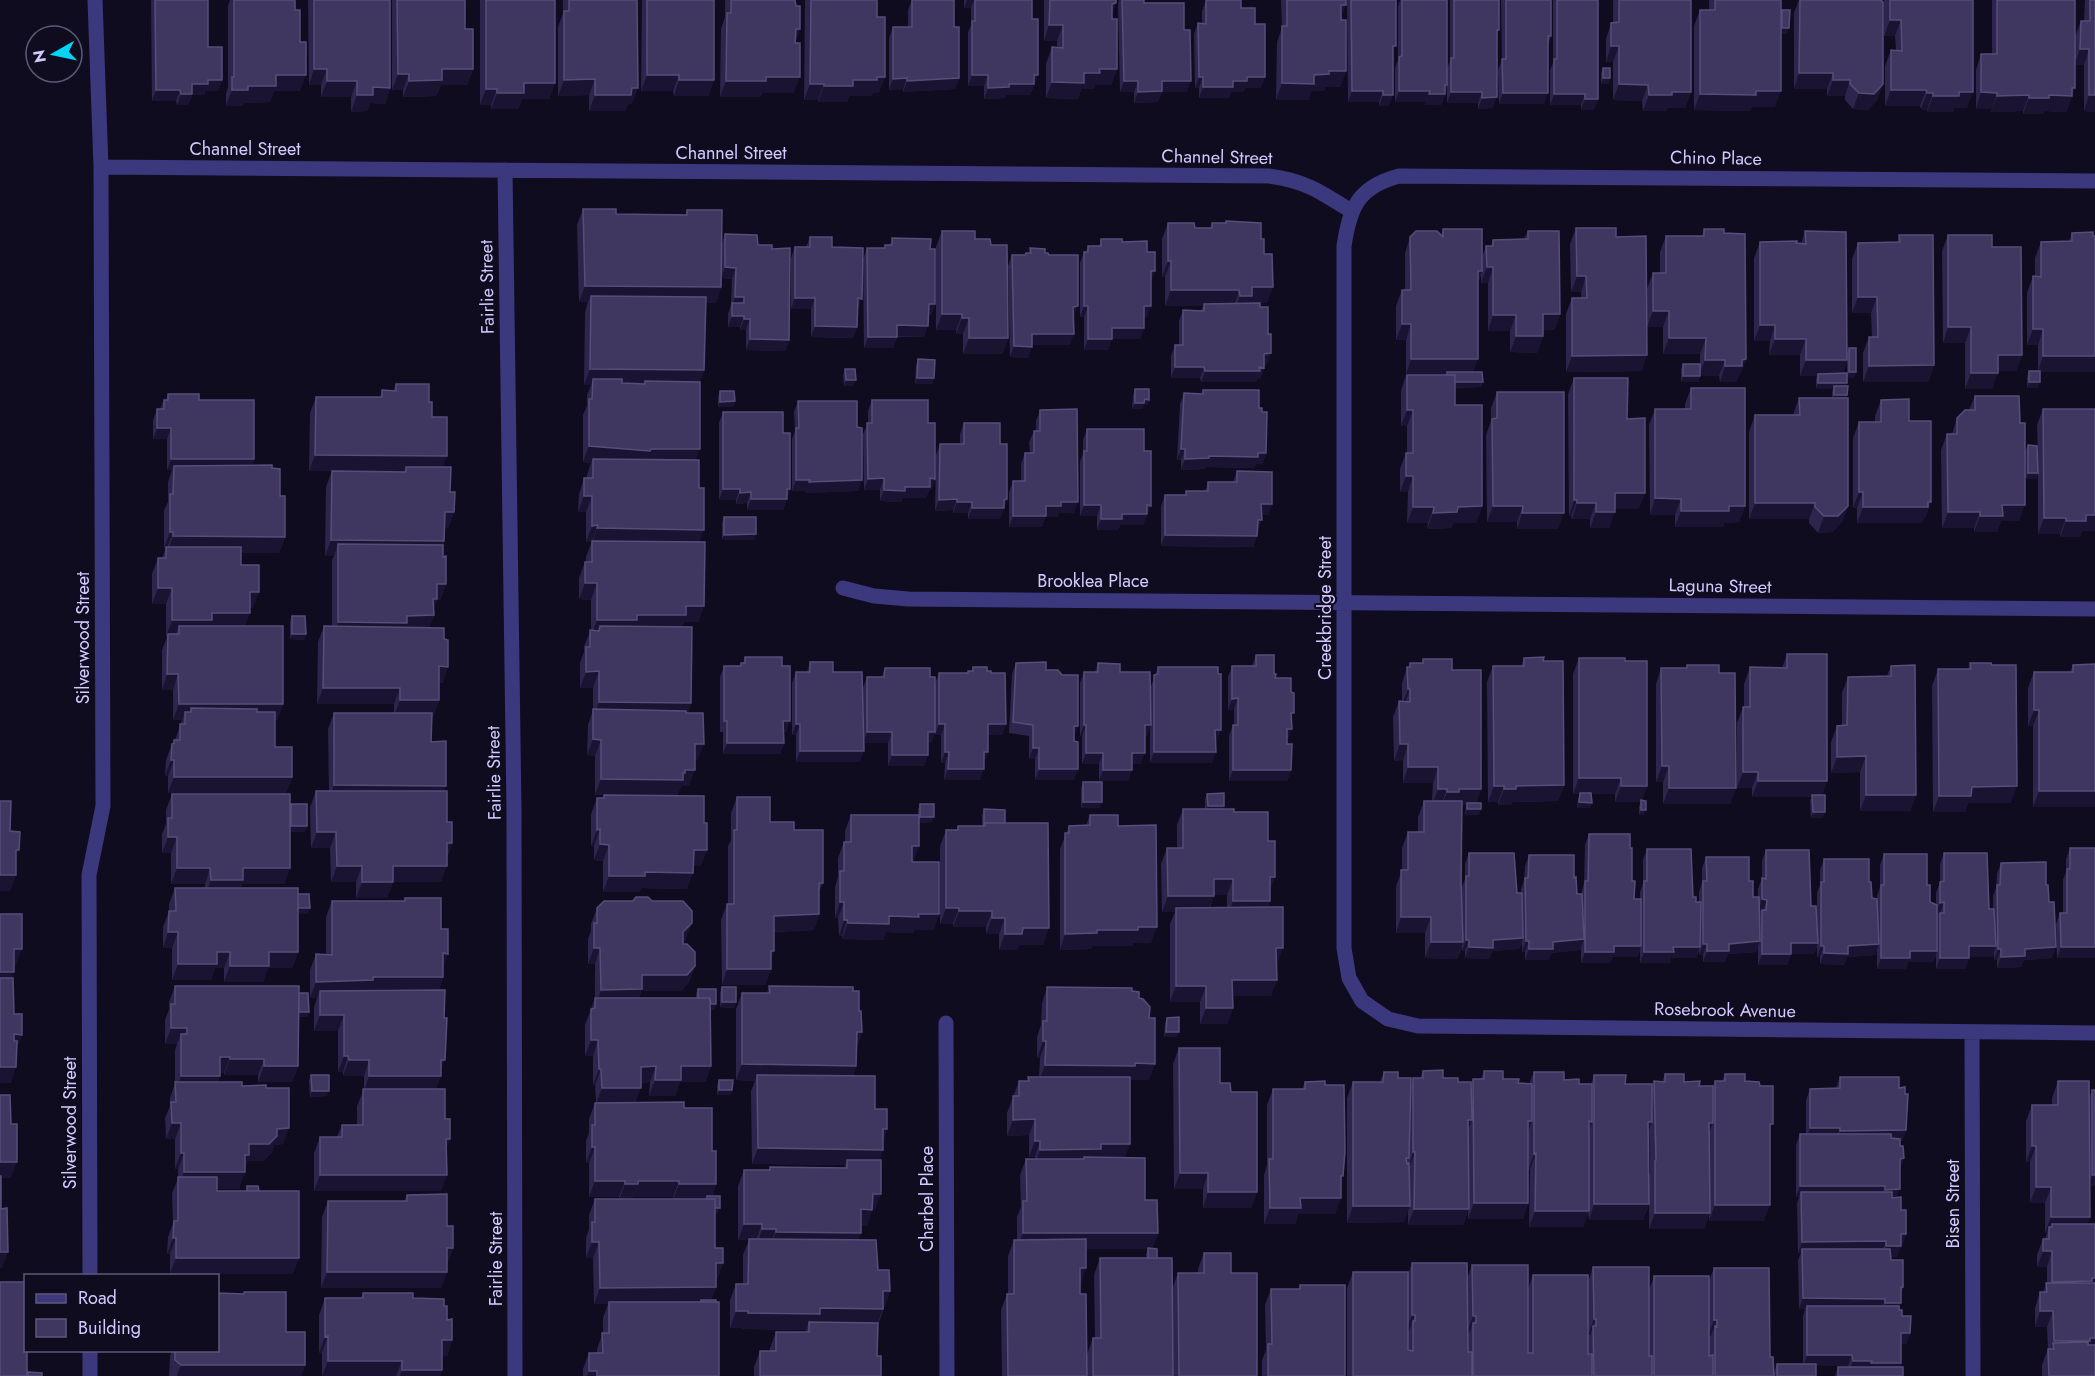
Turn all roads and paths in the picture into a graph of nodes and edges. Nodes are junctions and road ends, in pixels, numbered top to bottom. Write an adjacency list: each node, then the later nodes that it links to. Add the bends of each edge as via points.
1 (95, 0): 2 (street, Silverwood Street)
2 (101, 167): 3 (street, Channel Street); 13 (street, Silverwood Street, via 103,806 89,875)
3 (505, 170): 5 (street, Channel Street, via 1269,176 1313,187); 16 (street, Fairlie Street, via 514,811)
4 (2095, 181): 5 (street, Chino Place, via 1413,175 1375,184)
5 (1351, 212): 7 (street, Creekbridge Street, via 1344,246)
6 (843, 588): 7 (street, Brooklea Place, via 908,599)
7 (1344, 602): 8 (street, Laguna Street); 9 (street, Creekbridge Street, via 1344,948 1349,978)
8 (2095, 609)
9 (1362, 1001): 11 (street, Rosebrook Avenue, via 1388,1019 1418,1026)
10 (946, 1023): 17 (street, Charbel Place)
11 (1972, 1032): 12 (street, Rosebrook Avenue); 18 (street, Bisen Street)
12 (2095, 1033)
13 (90, 1274)
14 (90, 1352): 15 (street)
15 (90, 1376)
16 (515, 1376)
17 (947, 1376)
18 (1973, 1376)

